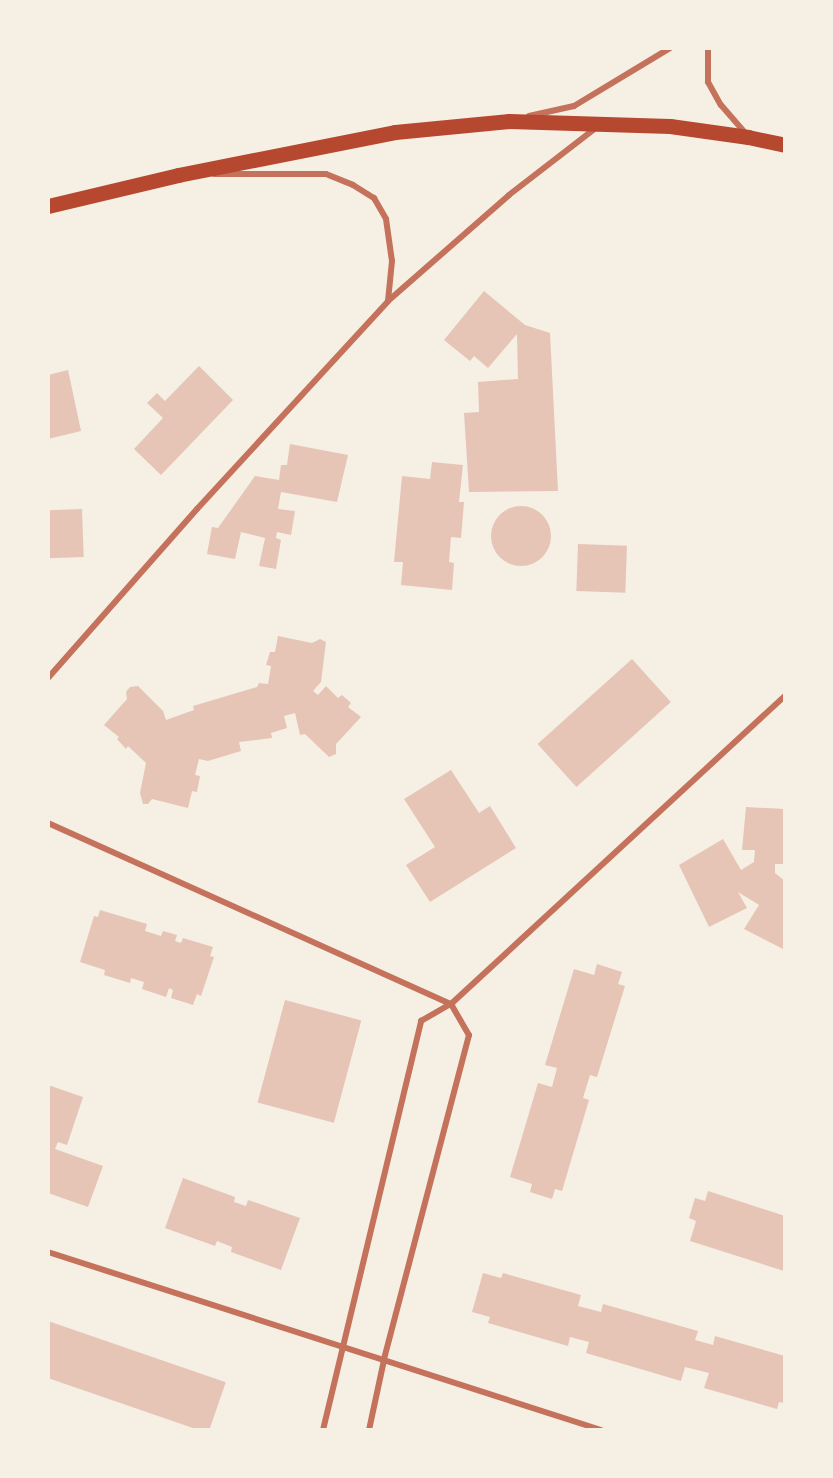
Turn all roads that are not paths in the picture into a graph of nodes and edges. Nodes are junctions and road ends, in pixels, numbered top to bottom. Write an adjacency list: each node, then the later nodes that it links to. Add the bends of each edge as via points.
1 (670, 48): 3 (street, via 574,106)
2 (708, 48): 5 (street, via 708,81 721,105)
3 (509, 120): 4 (main road); 7 (main road, via 395,132)
4 (599, 125): 5 (main road, via 670,126); 9 (street, via 509,195)
5 (748, 137): 6 (main road)
6 (785, 145)
7 (178, 175): 8 (main road); 9 (street, via 326,174 353,185 374,198 386,219 392,261)
8 (48, 206)
9 (388, 301): 10 (street)
10 (48, 678)
11 (785, 696): 13 (street)
12 (48, 823): 13 (street)
13 (451, 1004): 15 (street, via 420,1021); 16 (street, via 469,1035)
14 (48, 1252): 15 (street)
15 (342, 1346): 16 (street); 17 (street)
16 (384, 1360): 18 (street); 19 (street)
17 (323, 1430)
18 (369, 1430)
19 (601, 1430)

